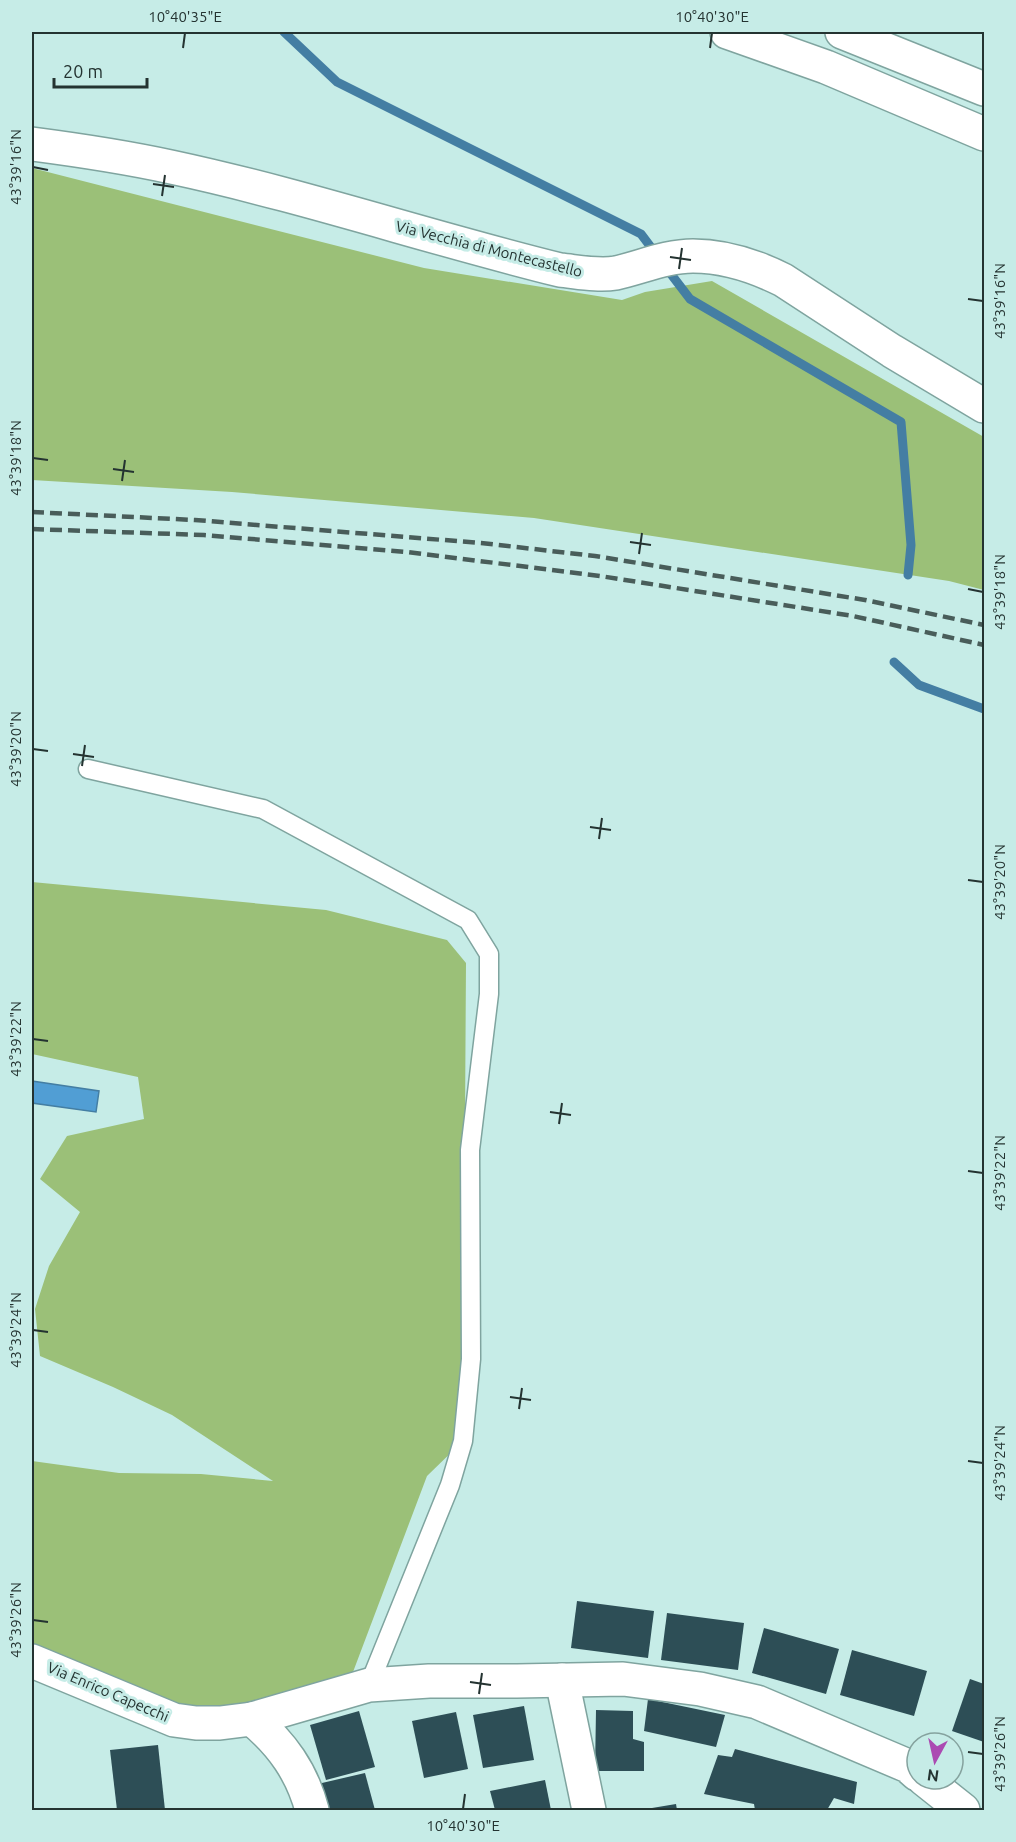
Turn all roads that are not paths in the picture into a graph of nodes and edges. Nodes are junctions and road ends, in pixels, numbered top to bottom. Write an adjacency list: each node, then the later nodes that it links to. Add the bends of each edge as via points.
1 (727, 32): 4 (main road, via 826,67)
2 (842, 32): 3 (main road)
3 (984, 89)
4 (984, 134)
5 (32, 144): 6 (main road, Via Vecchia di Montecastello, via 92,152 242,183 560,270 615,273 693,256 738,262 783,280)
6 (984, 406)
7 (88, 769): 10 (lane, via 263,809 468,920 489,954 489,994 470,1150 471,1359 463,1441 450,1485)
8 (32, 1660): 11 (main road, Via Enrico Capecchi, via 174,1720 220,1723)
9 (561, 1680): 10 (main road, Via Enrico Capecchi); 12 (main road, Via Enrico Capecchi, via 623,1679 700,1689 757,1702); 15 (main road)
10 (369, 1685): 11 (main road, Via Enrico Capecchi)
11 (252, 1719): 14 (main road, via 282,1747)
12 (905, 1765)
13 (939, 1791): 16 (main road)
14 (312, 1810)
15 (589, 1810)
16 (963, 1810)

